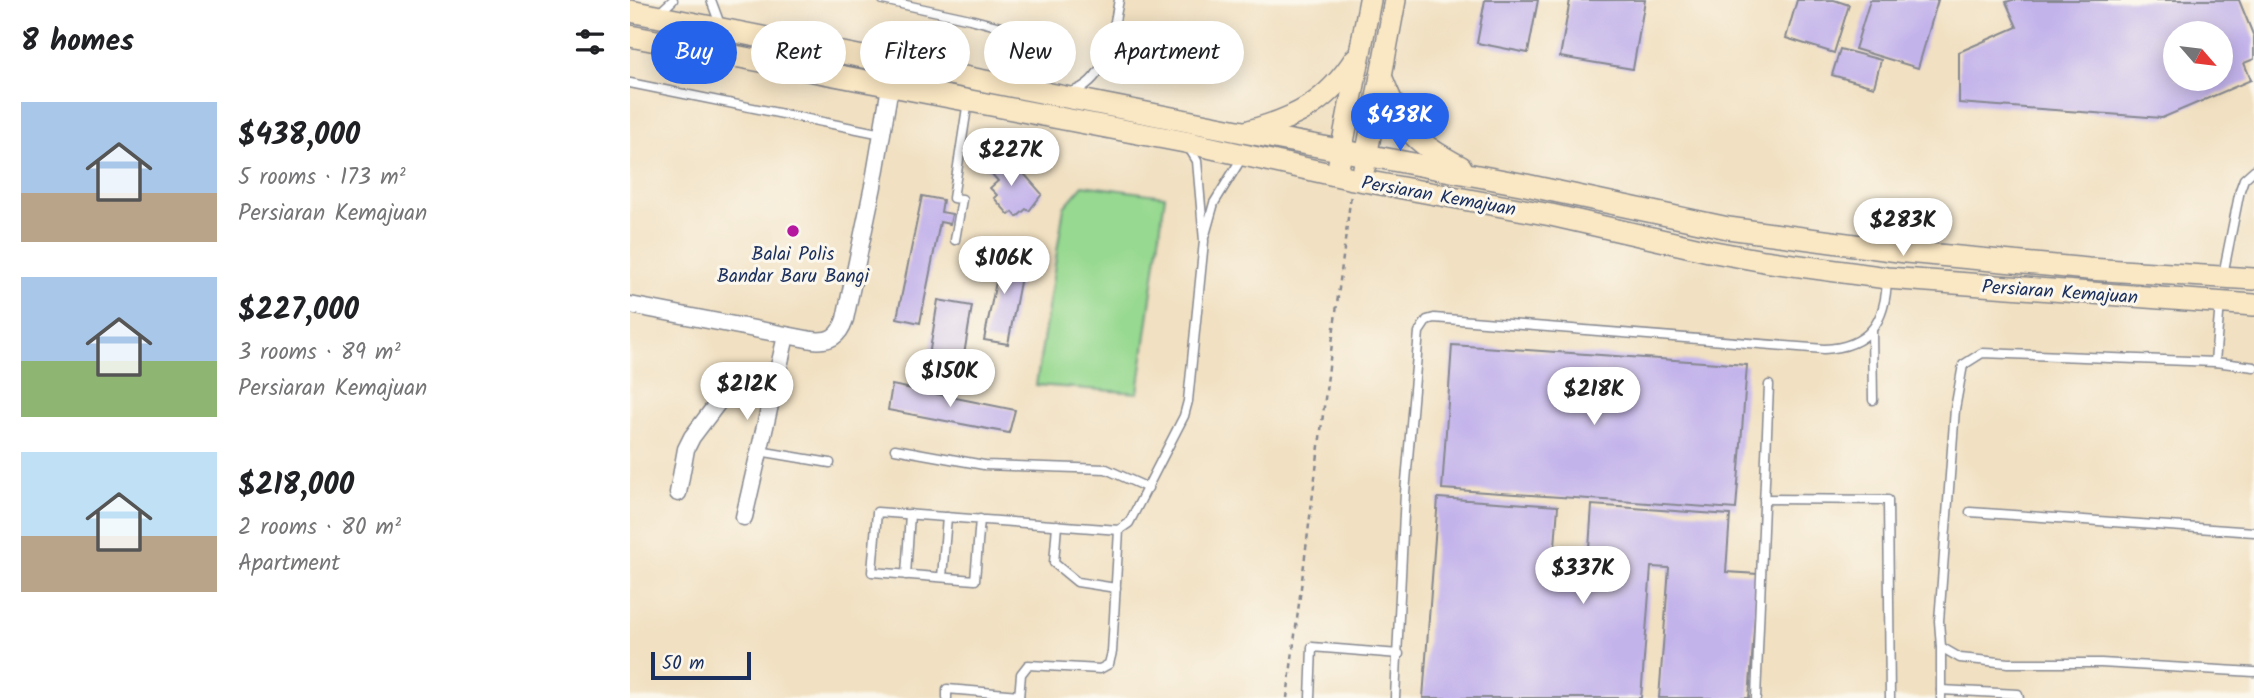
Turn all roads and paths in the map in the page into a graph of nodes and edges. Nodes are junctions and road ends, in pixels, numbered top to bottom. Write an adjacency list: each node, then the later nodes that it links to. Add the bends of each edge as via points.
1 (673, 0): 8 (lane)
2 (711, 0): 10 (lane)
3 (883, 0): 11 (lane)
4 (1118, 0): 21 (lane, via 1110,44 1097,77 1082,89)
5 (1370, 0): 14 (main road)
6 (1395, 0): 16 (main road)
7 (630, 10): 8 (main road, Persiaran Kemajuan)
8 (656, 16): 9 (main road, Persiaran Kemajuan)
9 (683, 21)
10 (718, 21)
11 (984, 23)
12 (737, 31): 15 (main road, Persiaran Kemajuan)
13 (630, 36): 20 (main road, Persiaran Kemajuan)
14 (1360, 52): 23 (main road, via 1332,89 1305,110); 26 (main road)
15 (860, 55)
16 (1381, 76): 28 (main road); 30 (main road, via 1410,134)
17 (970, 78): 21 (main road, Persiaran Kemajuan)
18 (630, 83): 24 (lane)
19 (891, 84): 20 (street)
20 (891, 87): 22 (main road, Persiaran Kemajuan); 24 (street)
21 (1058, 96): 23 (main road, Persiaran Kemajuan)
22 (968, 101): 25 (main road, Persiaran Kemajuan); 32 (lane, via 953,198 962,199)
23 (1243, 132): 26 (main road, Persiaran Kemajuan)
24 (882, 134): 41 (street, via 842,328 831,340)
25 (1185, 142): 27 (main road, Persiaran Kemajuan); 33 (lane, via 1197,161)
26 (1342, 151): 28 (main road, Persiaran Kemajuan); 31 (main road)
27 (1244, 155): 31 (main road, Persiaran Kemajuan); 33 (lane, via 1214,203)
28 (1366, 155): 30 (main road, Persiaran Kemajuan); 31 (main road)
29 (2254, 170): 35 (lane, via 2240,190)
30 (1478, 176): 35 (main road, Persiaran Kemajuan, via 1756,232 1906,252)
31 (1351, 178): 34 (main road, Persiaran Kemajuan, via 1551,215 1709,251); 70 (path)
32 (955, 240)
33 (1203, 241): 50 (lane, via 1188,401)
34 (1887, 278): 37 (main road, Persiaran Kemajuan); 40 (lane, via 1881,317)
35 (2222, 278): 36 (main road, Persiaran Kemajuan)
36 (2254, 279)
37 (2220, 303): 39 (main road, Persiaran Kemajuan); 42 (lane)
38 (630, 305): 41 (street)
39 (2254, 305)
40 (1872, 331): 46 (lane); 65 (lane, via 1843,348 1824,349 1427,320 1419,332 1416,359)
41 (786, 335): 44 (street)
42 (2215, 362): 43 (lane); 64 (lane, via 1982,353 1963,365 1955,409 1939,621)
43 (2254, 368)
44 (777, 371): 48 (street); 51 (street, via 744,376 726,393 686,449)
45 (1769, 385): 52 (lane)
46 (1873, 400)
47 (895, 449): 50 (lane, via 984,465 1105,469)
48 (759, 451): 49 (lane); 55 (street)
49 (830, 463)
50 (1148, 488): 59 (lane, via 1129,523)
51 (678, 493)
52 (1764, 499): 73 (lane); 74 (lane, via 1888,500)
53 (1970, 512): 60 (lane)
54 (910, 514): 56 (lane); 61 (lane); 61 (lane, via 877,512 872,572)
55 (744, 517)
56 (947, 517): 57 (lane); 62 (lane)
57 (980, 519): 58 (lane); 62 (lane, via 975,580)
58 (1057, 525): 59 (lane); 63 (lane, via 1054,563 1077,582)
59 (1119, 530): 63 (lane)
60 (2254, 532)
61 (906, 575): 62 (lane)
62 (942, 577)
63 (1116, 588): 68 (lane, via 1109,664 1100,669 1028,665 1021,674)
64 (1941, 647): 66 (lane, via 1960,658 2008,663); 67 (lane)
65 (1399, 654): 71 (lane, via 1312,647); 72 (lane)
66 (2254, 671)
67 (1941, 694): 75 (lane, via 2018,694)
68 (1019, 696): 69 (lane, via 947,689)
69 (947, 698)
70 (1287, 698)
71 (1310, 698)
72 (1395, 698)
73 (1756, 698)
74 (1890, 698)
75 (2019, 698)

